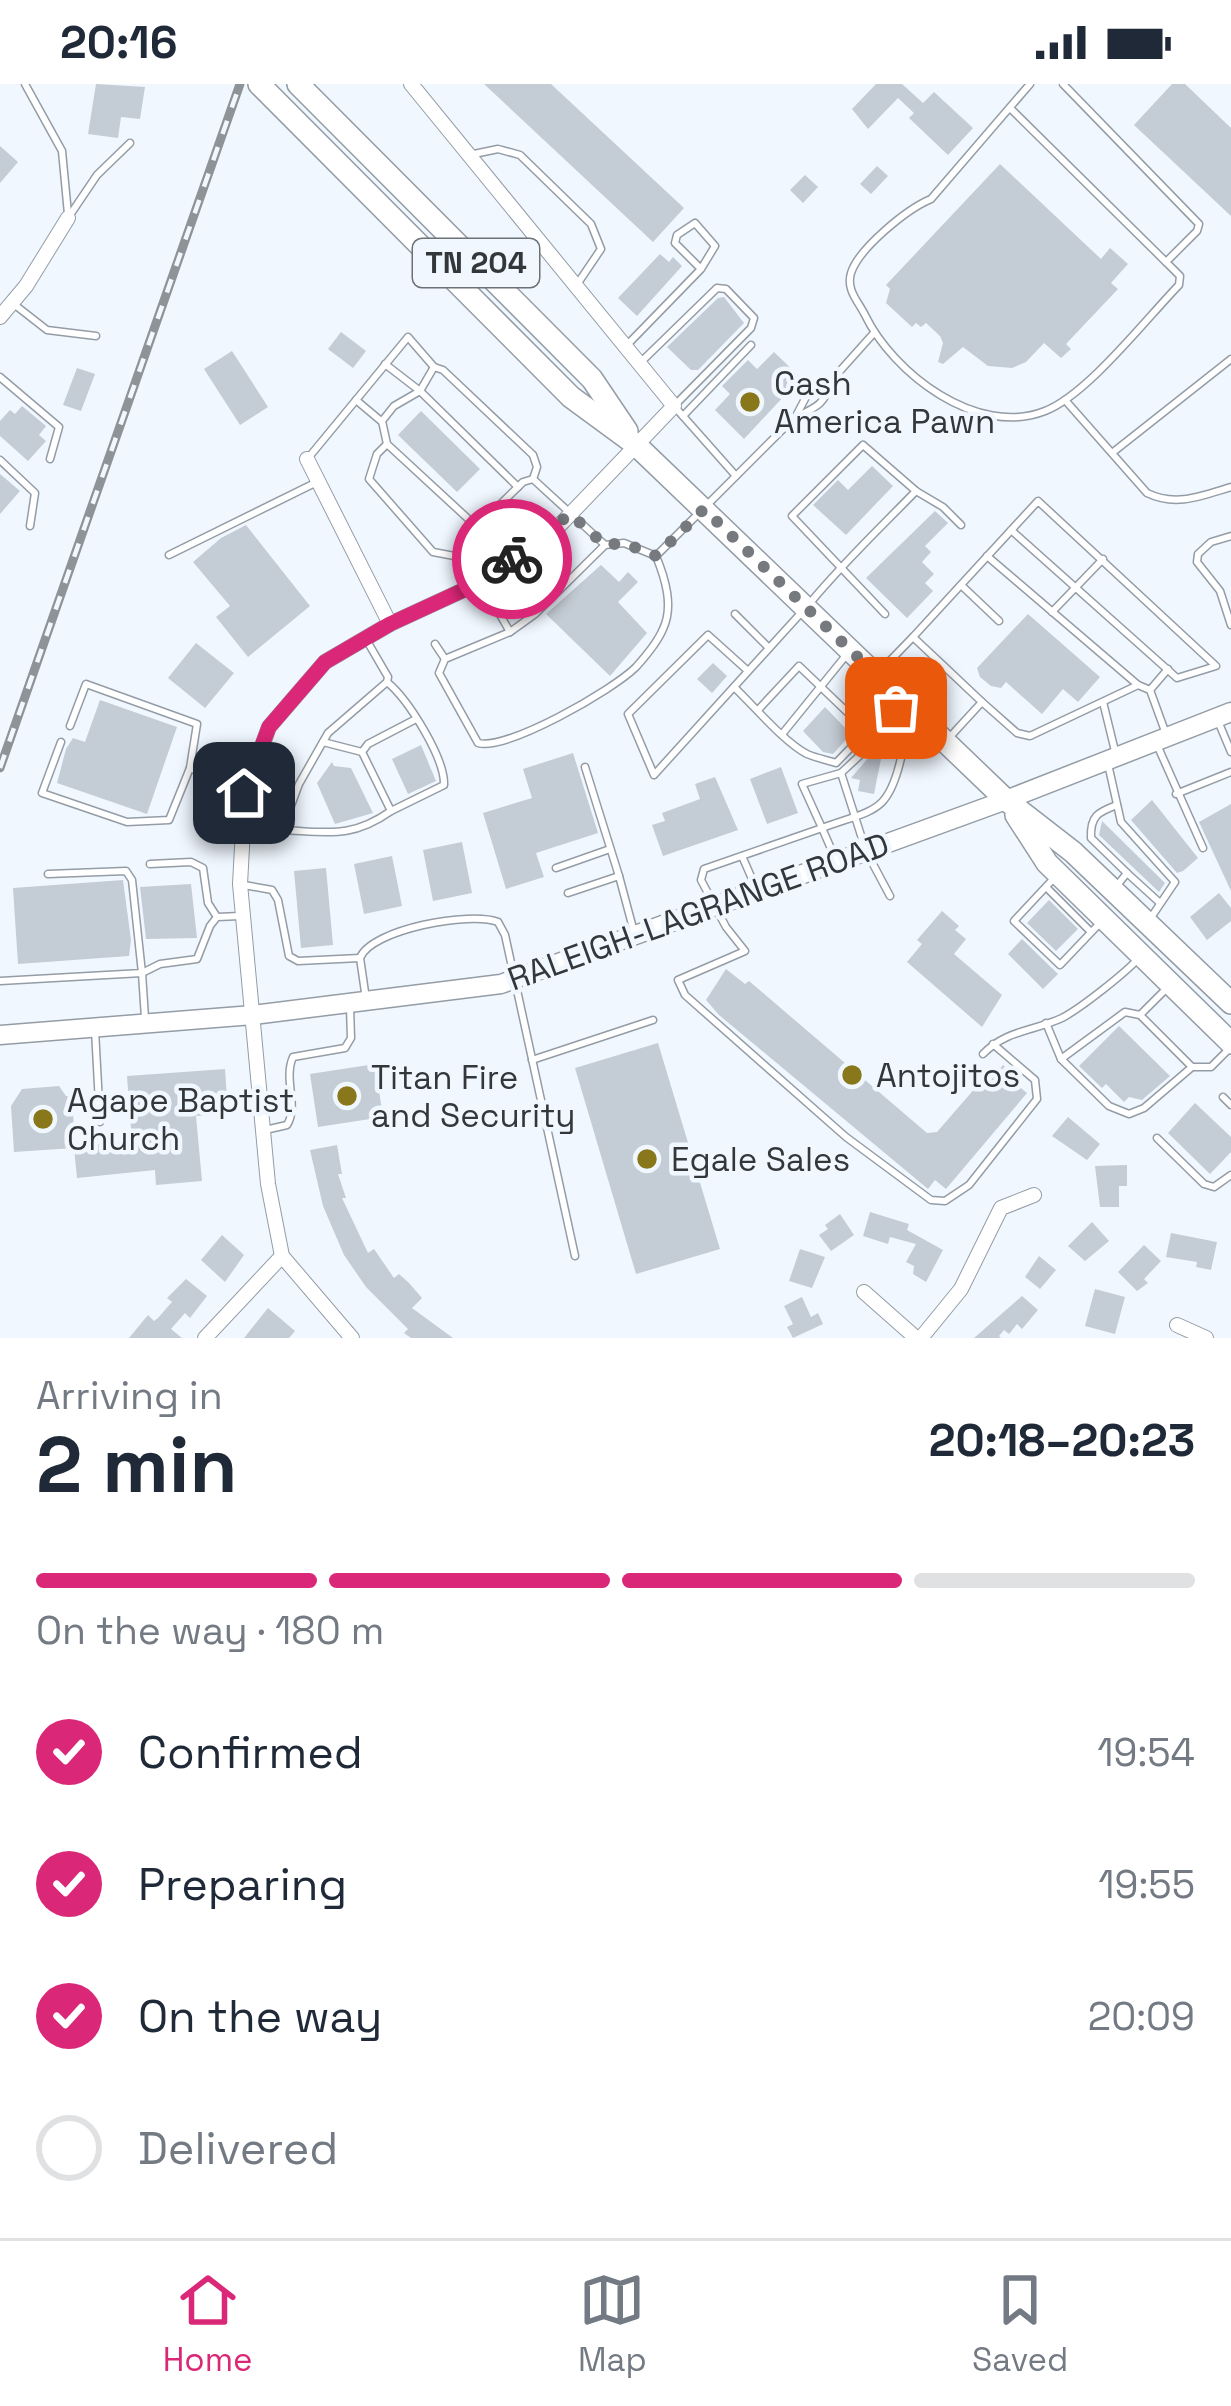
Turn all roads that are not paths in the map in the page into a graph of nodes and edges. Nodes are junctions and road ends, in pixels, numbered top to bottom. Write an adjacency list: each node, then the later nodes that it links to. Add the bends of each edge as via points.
1 (25, 84): 12 (lane, via 62,152)
2 (259, 84): 36 (main road, TN 204, via 571,397)
3 (411, 84): 11 (street)
4 (1019, 84): 8 (lane)
5 (1030, 84): 8 (lane)
6 (1064, 84): 13 (lane, via 1197,218 1197,231)
7 (301, 88): 36 (main road, TN 204, via 592,379)
8 (1020, 95): 9 (lane)
9 (1010, 108): 13 (lane); 18 (lane, via 931,199 911,207 851,271 850,290)
10 (130, 143): 12 (lane)
11 (469, 155): 15 (street); 15 (lane, via 520,154 591,224 601,249)
12 (68, 218): 16 (street)
13 (1166, 262): 31 (lane, via 1179,285)
14 (701, 269): 14 (lane, via 715,246 695,223 675,243); 21 (lane)
15 (576, 286): 21 (street)
16 (12, 302): 17 (street); 19 (lane, via 47,330)
17 (0, 317)
18 (873, 334): 27 (lane); 31 (lane, via 941,398 967,410 1002,418)
19 (96, 336)
20 (751, 345): 32 (lane)
21 (625, 346): 23 (street)
22 (1231, 359): 37 (lane)
23 (639, 363): 32 (street); 32 (lane, via 717,288 754,318)
24 (385, 364): 25 (lane, via 408,337); 28 (lane); 30 (lane)
25 (434, 367): 28 (lane); 42 (lane, via 532,455)
26 (4, 381): 29 (lane); 38 (lane, via 58,427)
27 (830, 382): 33 (lane, via 807,394); 33 (lane, via 819,406)
28 (420, 391): 34 (lane); 45 (lane)
29 (0, 392)
30 (356, 400): 34 (lane); 39 (lane)
31 (1065, 400): 37 (lane)
32 (679, 411): 36 (street); 41 (lane)
33 (796, 416): 41 (lane)
34 (382, 421): 35 (lane)
35 (387, 444): 51 (lane); 58 (lane, via 369,479 433,552)
36 (635, 444): 47 (main road, TN 204); 48 (street)
37 (1112, 453): 44 (lane, via 1162,500)
38 (50, 459)
39 (307, 459): 43 (street)
40 (0, 460): 50 (lane, via 35,493)
41 (736, 476): 47 (lane)
42 (533, 479): 45 (lane); 48 (lane)
43 (318, 481): 55 (lane); 69 (street)
44 (1231, 487)
45 (518, 488): 51 (lane)
46 (916, 491): 49 (lane); 60 (lane); 60 (lane, via 863,446 795,511 794,520)
47 (704, 509): 56 (lane); 64 (main road, TN 204)
48 (570, 514): 54 (lane); 61 (street)
49 (961, 525)
50 (30, 526)
51 (477, 527): 58 (lane, via 462,549)
52 (1011, 530): 57 (lane); 59 (lane, via 1038,501); 63 (lane)
53 (1231, 536): 70 (lane, via 1211,542 1198,562 1220,591)
54 (605, 545): 56 (lane); 71 (lane)
55 (169, 555)
56 (656, 556): 77 (lane, via 669,608 663,629 613,685 532,728 478,743 439,673)
57 (987, 556): 62 (lane); 65 (lane)
58 (466, 558): 61 (lane)
59 (1102, 560): 63 (lane); 78 (lane, via 1216,667 1177,678)
60 (842, 568): 64 (lane); 67 (lane)
61 (478, 583): 69 (street); 71 (lane)
62 (961, 585): 68 (lane); 72 (lane)
63 (1076, 586): 65 (lane); 78 (lane)
64 (806, 608): 75 (lane); 76 (main road, TN 204)
65 (1052, 612): 82 (lane)
66 (735, 614): 75 (lane)
67 (885, 614)
68 (999, 621)
69 (390, 624): 73 (street)
70 (1231, 625)
71 (510, 632): 77 (lane)
72 (913, 637): 80 (lane); 87 (lane)
73 (365, 638): 81 (lane); 106 (street, via 325,662 269,727)
74 (435, 644): 77 (lane)
75 (769, 648): 79 (lane)
76 (850, 650): 80 (main road, TN 204); 83 (lane)
77 (446, 659)
78 (1168, 670): 85 (lane)
79 (748, 671): 84 (lane); 84 (lane, via 708,635 628,715 654,775)
80 (877, 676): 86 (main road, TN 204)
81 (387, 682): 91 (lane); 97 (lane)
82 (1138, 685): 85 (lane); 88 (lane)
83 (824, 686): 89 (lane, via 799,666); 94 (lane); 94 (lane, via 867,731 836,763 806,754)
84 (734, 687): 89 (lane)
85 (1150, 690): 95 (lane)
86 (902, 700): 93 (lane); 98 (main road, TN 204)
87 (982, 702): 88 (lane, via 1030,736); 98 (lane)
88 (1103, 702): 101 (lane)
89 (758, 710): 94 (lane)
90 (1224, 715): 95 (main road, RALEIGH-LAGRANGE ROAD); 100 (lane)
91 (416, 719): 99 (lane); 110 (lane, via 444,785)
92 (70, 726): 103 (lane, via 86,684 197,724)
93 (887, 730): 105 (lane); 111 (lane, via 901,758 894,789 877,808)
94 (783, 733)
95 (1162, 739): 101 (main road, RALEIGH-LAGRANGE ROAD); 107 (lane)
96 (61, 742): 103 (lane, via 42,793 127,822 169,820)
97 (322, 742): 99 (lane); 114 (lane)
98 (946, 742): 108 (main road, TN 204)
99 (362, 752): 110 (lane)
100 (1231, 752)
101 (1112, 759): 108 (main road, RALEIGH-LAGRANGE ROAD); 109 (lane)
102 (584, 766): 116 (lane)
103 (190, 768): 106 (lane)
104 (1231, 772): 107 (lane)
105 (841, 773): 111 (lane); 113 (lane, via 802,784)
106 (244, 793): 112 (street)
107 (1176, 794): 115 (lane)
108 (1006, 800): 117 (main road, RALEIGH-LAGRANGE ROAD); 124 (main road, TN 204); 125 (main road, TN 204)
109 (1117, 805): 125 (lane, via 1092,819 1091,838); 130 (lane, via 1121,822 1175,882)
110 (392, 811): 114 (lane, via 342,834)
111 (853, 817): 113 (lane); 117 (lane)
112 (243, 826): 114 (lane); 126 (street)
113 (822, 828): 118 (lane); 119 (lane)
114 (282, 830)
115 (1203, 848)
116 (610, 849): 121 (lane); 123 (lane)
117 (866, 851): 119 (main road, RALEIGH-LAGRANGE ROAD); 129 (lane)
118 (742, 856): 127 (lane); 132 (lane, via 700,874)
119 (836, 862): 127 (main road, RALEIGH-LAGRANGE ROAD)
120 (150, 864): 135 (lane, via 203,868)
121 (556, 868)
122 (49, 874): 143 (lane, via 126,872)
123 (619, 876): 128 (lane); 138 (lane)
124 (1052, 880): 131 (lane); 137 (main road, TN 204)
125 (1120, 882): 130 (lane); 136 (main road, TN 204)
126 (240, 884): 134 (street); 142 (lane, via 272,890 289,956 298,962)
127 (757, 891): 132 (main road, RALEIGH-LAGRANGE ROAD)
128 (568, 893)
129 (890, 896)
130 (1160, 903): 136 (lane)
131 (1030, 904): 133 (lane); 140 (lane, via 1013,921 1060,965)
132 (715, 906): 138 (main road, RALEIGH-LAGRANGE ROAD); 156 (lane, via 746,951 678,980 685,995 931,1200 945,1201 969,1185 1037,1099 1035,1080)
133 (1037, 912)
134 (243, 916): 135 (lane); 149 (street)
135 (217, 917): 143 (lane, via 197,959)
136 (1147, 923): 148 (main road, TN 204)
137 (1098, 925): 140 (lane); 141 (main road, TN 204)
138 (635, 936): 144 (main road, RALEIGH-LAGRANGE ROAD)
139 (1067, 940): 140 (lane)
140 (1076, 949)
141 (1142, 955): 146 (main road, TN 204); 152 (lane)
142 (359, 958): 144 (lane, via 392,932 488,918 505,935); 147 (lane)
143 (142, 974): 145 (lane); 153 (lane)
144 (514, 980): 147 (main road, RALEIGH-LAGRANGE ROAD); 160 (lane)
145 (0, 981)
146 (1171, 984): 150 (lane); 157 (main road, TN 204)
147 (358, 1002): 149 (main road, RALEIGH-LAGRANGE ROAD); 165 (lane, via 345,1048 292,1057 293,1116)
148 (1231, 1004)
149 (253, 1015): 153 (main road, RALEIGH-LAGRANGE ROAD); 165 (street)
150 (1140, 1015): 159 (lane, via 1125,1012); 161 (lane)
151 (653, 1020): 160 (lane)
152 (1046, 1023): 156 (lane); 159 (lane)
153 (146, 1024): 154 (main road, RALEIGH-LAGRANGE ROAD)
154 (95, 1028): 155 (main road, RALEIGH-LAGRANGE ROAD); 164 (lane)
155 (0, 1035)
156 (993, 1044): 158 (lane)
157 (1231, 1045): 161 (lane, via 1211,1066)
158 (983, 1054)
159 (1060, 1059): 161 (lane, via 1109,1106 1129,1114)
160 (531, 1060): 170 (lane)
161 (1192, 1066)
162 (1223, 1097): 163 (lane)
163 (1231, 1106)
164 (100, 1122)
165 (263, 1130): 169 (street)
166 (1157, 1138): 167 (lane, via 1204,1184 1214,1187)
167 (1231, 1175)
168 (1034, 1195): 175 (street, via 1001,1208 961,1289)
169 (282, 1256): 173 (street); 174 (street)
170 (575, 1256)
171 (865, 1292): 175 (street)
172 (1177, 1325): 176 (street)
173 (206, 1338)
174 (352, 1338)
175 (919, 1338)
176 (1206, 1338)

